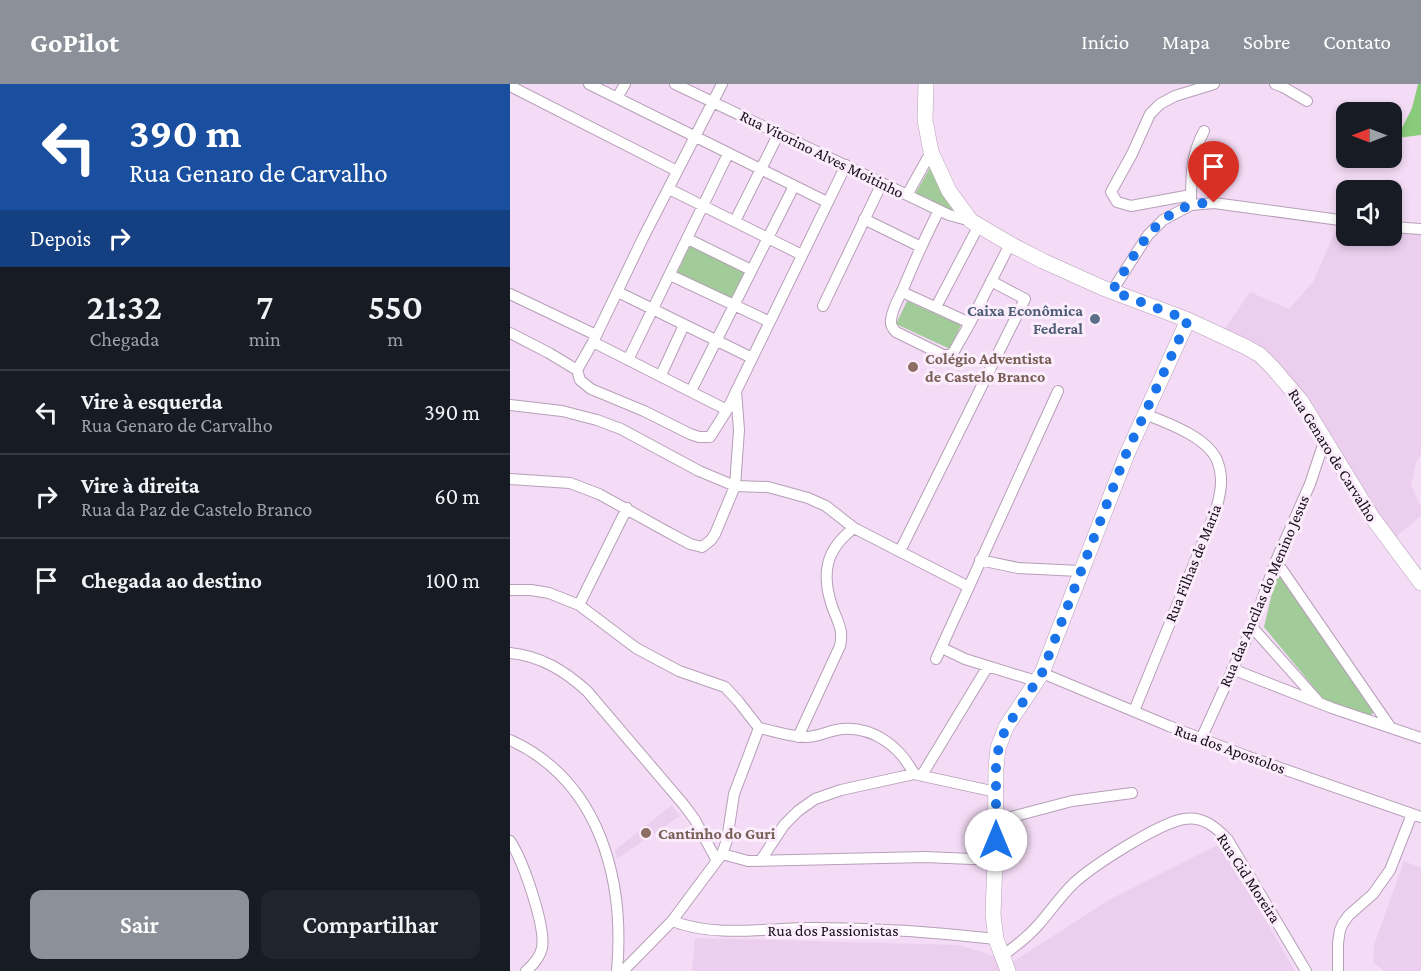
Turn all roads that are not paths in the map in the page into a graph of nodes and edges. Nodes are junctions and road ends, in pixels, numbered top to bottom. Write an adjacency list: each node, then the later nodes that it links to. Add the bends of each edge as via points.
1 (589, 84): 9 (street)
2 (625, 84): 9 (street)
3 (675, 84): 11 (street, Rua Vitorino Alves Moitinho)
4 (722, 84): 11 (street)
5 (926, 84): 15 (main road, via 925,120)
6 (1214, 84): 24 (street, via 1175,96 1150,114 1111,192 1117,202 1131,206)
7 (1275, 84): 10 (street)
8 (510, 86): 19 (street)
9 (617, 98): 14 (street)
10 (1307, 100)
11 (712, 102): 13 (street, Rua Vitorino Alves Moitinho); 14 (street)
12 (1204, 131): 24 (street, via 1193,154)
13 (779, 132): 17 (street, Rua Vitorino Alves Moitinho); 18 (street)
14 (695, 135): 16 (street); 19 (street)
15 (931, 152): 23 (street); 31 (main road, via 949,191)
16 (728, 154): 18 (street); 26 (street)
17 (846, 165): 20 (street, Rua Vitorino Alves Moitinho); 25 (street)
18 (760, 170): 21 (street); 30 (street)
19 (677, 171): 22 (street)
20 (882, 183): 23 (street, Rua Vitorino Alves Moitinho); 28 (street)
21 (794, 186): 25 (street); 34 (street)
22 (669, 189): 26 (street); 43 (street)
23 (907, 195): 27 (street, Rua Vitorino Alves Moitinho)
24 (1191, 200): 29 (street); 42 (street, via 1148,235)
25 (827, 202): 38 (street)
26 (703, 206): 30 (street); 35 (street)
27 (939, 210): 31 (street, Rua Vitorino Alves Moitinho); 37 (street)
28 (864, 219): 37 (street); 47 (street)
29 (1336, 220)
30 (735, 221): 34 (street)
31 (974, 224): 36 (main road, Rua Genaro de Carvalho); 48 (street)
32 (1402, 228): 33 (street)
33 (1421, 229)
34 (767, 238): 38 (street); 39 (street)
35 (688, 239): 39 (street); 40 (street)
36 (1010, 244): 41 (street); 42 (main road, Rua Genaro de Carvalho)
37 (921, 247): 44 (street)
38 (802, 255): 51 (street)
39 (751, 270): 46 (street)
40 (670, 275): 46 (street); 49 (street)
41 (991, 281): 52 (street); 72 (street, via 1025,299)
42 (1112, 291): 50 (main road, Rua Genaro de Carvalho)
43 (618, 292): 49 (street); 55 (street)
44 (902, 292): 48 (street); 52 (street, via 891,321 893,329 946,356 959,345)
45 (510, 294): 55 (street)
46 (734, 304): 51 (street); 56 (street)
47 (823, 306)
48 (936, 307): 52 (street)
49 (653, 309): 53 (street); 58 (street)
50 (1188, 320): 66 (main road); 67 (main road, Rua Genaro de Carvalho, via 1260,355 1288,383)
51 (768, 321): 57 (street)
52 (970, 323)
53 (684, 325): 56 (street); 60 (street)
54 (510, 333): 59 (street)
55 (594, 339): 58 (street); 59 (street)
56 (717, 341): 57 (street); 61 (street)
57 (752, 358): 62 (street)
58 (628, 360): 60 (street)
59 (577, 370): 65 (street, via 580,380 591,389 690,434 714,434)
60 (661, 375): 61 (street)
61 (691, 391): 65 (street)
62 (736, 391): 65 (street); 69 (street, via 739,430)
63 (1058, 391): 73 (street)
64 (510, 405): 69 (street, via 597,420)
65 (727, 410)
66 (1145, 414): 75 (main road); 88 (street, Rua Filhas de Maria, via 1187,433 1212,453 1218,463 1221,490)
67 (1324, 442): 74 (street, Rua das Ancilas do Menino Jesus); 76 (main road, Rua Genaro de Carvalho)
68 (510, 479): 70 (street, via 570,483)
69 (735, 486): 70 (street, via 715,534 702,547); 71 (street, via 768,487 808,498 826,506)
70 (627, 508): 79 (street)
71 (854, 528): 72 (street); 91 (street, via 836,544 828,561 829,596 843,634 840,646)
72 (900, 551): 77 (street)
73 (980, 560): 75 (street, via 1018,568); 77 (street)
74 (1276, 561): 80 (street, Rua das Ancilas do Menino Jesus); 90 (street)
75 (1080, 571): 86 (main road)
76 (1421, 583)
77 (967, 586): 81 (street)
78 (510, 590): 79 (street, via 549,593)
79 (579, 604): 89 (street, via 636,648 679,671 724,687)
80 (1252, 627): 85 (street, Rua das Ancilas do Menino Jesus); 87 (street)
81 (942, 648): 83 (street); 84 (street, Rua dos Apostolos)
82 (510, 653): 101 (street, via 552,665 574,679 684,805)
83 (936, 658)
84 (988, 666): 86 (street, Rua dos Apostolos); 95 (street)
85 (1232, 669): 87 (street); 93 (street, Rua das Ancilas do Menino Jesus)
86 (1039, 677): 88 (street, Rua dos Apostolos); 96 (main road, via 1001,740 996,759)
87 (1320, 703): 90 (street)
88 (1134, 711): 93 (street, Rua dos Apostolos)
89 (759, 728): 91 (street); 101 (street, via 734,794 727,840)
90 (1391, 728): 92 (street)
91 (798, 737): 95 (street, via 841,729 862,731 893,746)
92 (1421, 738)
93 (1201, 739): 98 (street, Rua dos Apostolos)
94 (510, 740): 108 (street, via 562,776 597,828 616,904)
95 (918, 775): 96 (street); 102 (street, via 815,799 789,818)
96 (996, 792): 99 (main road)
97 (1132, 794): 99 (street, via 1072,801)
98 (1416, 815): 112 (street, via 1390,870 1373,894 1343,923)
99 (996, 821): 103 (main road)
100 (510, 841): 107 (street, via 529,882 542,936 542,950)
101 (720, 857): 102 (street); 104 (street)
102 (761, 860): 103 (street)
103 (995, 860): 105 (main road)
104 (672, 921): 105 (street, Rua dos Passionistas, via 722,931 865,929); 109 (street)
105 (996, 939): 106 (main road)
106 (1002, 956): 110 (main road); 111 (street, Rua Cid Moreira, via 1099,864 1156,831 1185,819 1197,819 1212,824 1228,840)
107 (526, 971)
108 (617, 971)
109 (623, 971)
110 (1008, 971)
111 (1306, 971)
112 (1338, 971)

